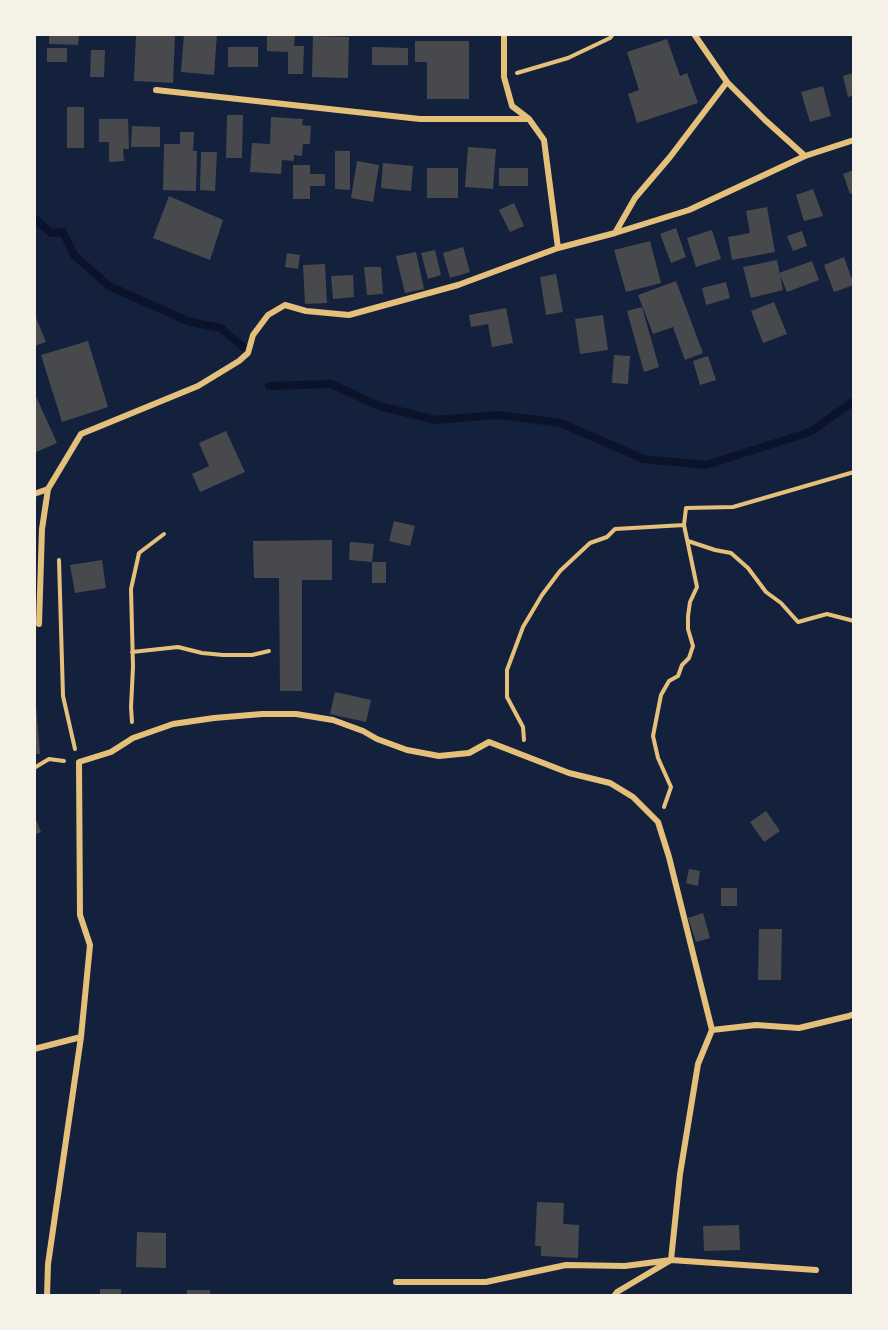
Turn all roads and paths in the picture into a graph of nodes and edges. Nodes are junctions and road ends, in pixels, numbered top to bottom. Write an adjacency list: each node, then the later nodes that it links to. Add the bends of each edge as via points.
1 (504, 34): 4 (street)
2 (614, 34): 4 (path, via 568,58)
3 (693, 34): 5 (street)
4 (504, 77): 7 (street, via 512,106)
5 (727, 82): 9 (street); 10 (street, via 635,198)
6 (156, 90): 7 (street, via 420,118)
7 (529, 119): 11 (street, via 544,140)
8 (854, 140): 9 (street)
9 (805, 156): 10 (street, via 689,210)
10 (615, 233): 11 (street)
11 (558, 248): 13 (street, via 458,285 349,315 285,305 268,315 253,335 248,353 239,361 198,386 81,434)
12 (854, 472): 15 (path, via 733,507 686,508)
13 (48, 489): 14 (street); 20 (street, via 42,530)
14 (34, 494)
15 (684, 525): 17 (path); 24 (path, via 615,529 607,537 590,543 542,595 523,627 507,670 507,697 523,727)
16 (164, 534): 22 (path, via 139,553 131,589)
17 (687, 540): 19 (path, via 731,553 798,622 826,614); 27 (path, via 697,587 688,616 693,646 678,676 669,681 661,695 656,716 655,747 670,787)
18 (58, 557): 25 (path, via 63,696)
19 (854, 621)
20 (39, 624)
21 (268, 651): 22 (path, via 223,655 178,647)
22 (132, 652): 23 (path)
23 (134, 738): 24 (street, via 172,724 296,714 333,720 407,750 439,756 469,753 489,742); 25 (street, via 111,752)
24 (525, 757): 27 (street, via 569,774 610,783 633,797)
25 (79, 762): 26 (path, via 49,759); 30 (street, via 80,915 90,945)
26 (34, 768)
27 (658, 822): 29 (street)
28 (854, 1014): 29 (street, via 799,1028 756,1025)
29 (712, 1030): 32 (street, via 698,1064)
30 (81, 1037): 31 (street); 35 (street, via 48,1264)
31 (34, 1049)
32 (670, 1260): 33 (street); 34 (street, via 625,1266 566,1265 486,1282); 36 (street)
33 (816, 1270)
34 (396, 1282)
35 (47, 1296)
36 (614, 1296)

